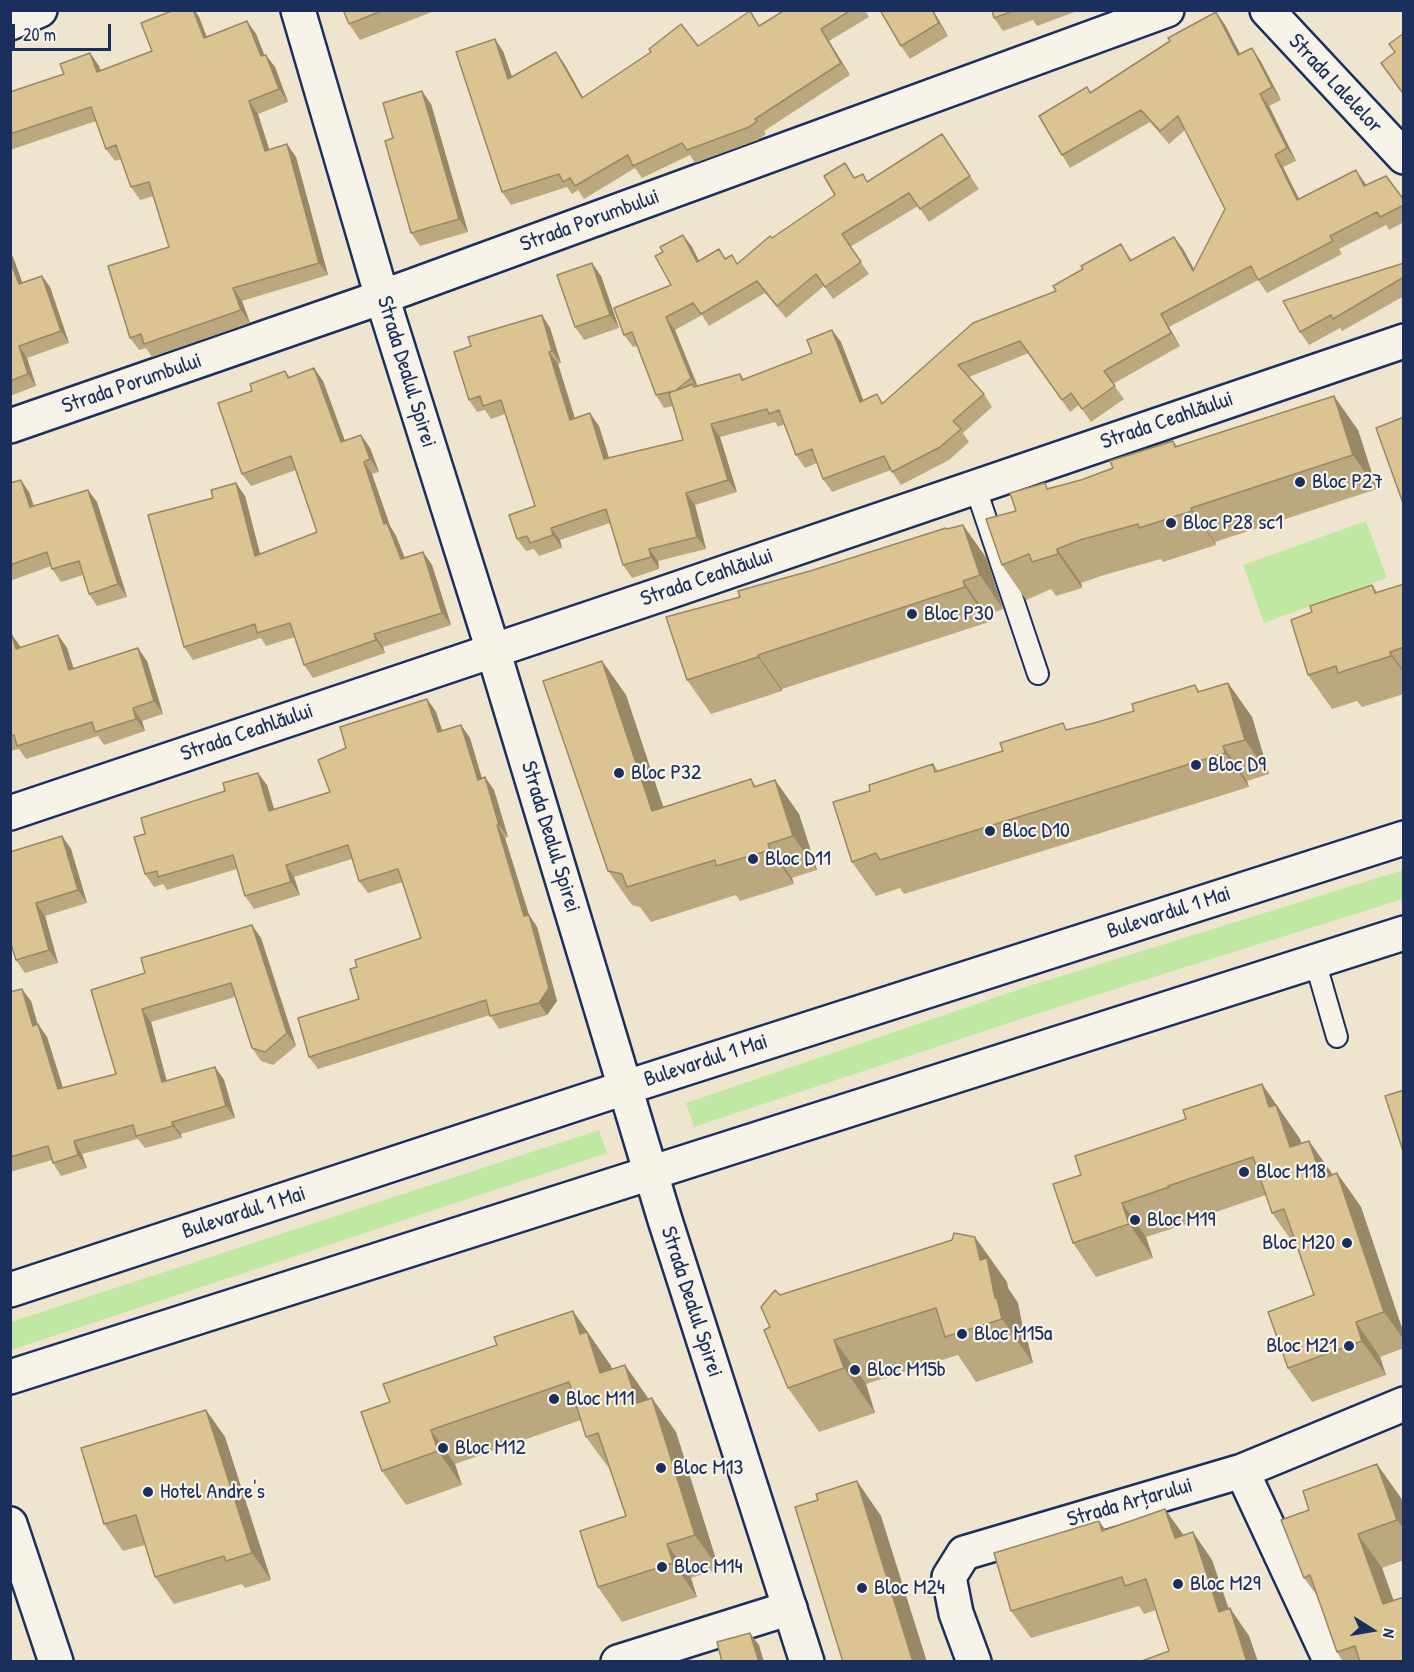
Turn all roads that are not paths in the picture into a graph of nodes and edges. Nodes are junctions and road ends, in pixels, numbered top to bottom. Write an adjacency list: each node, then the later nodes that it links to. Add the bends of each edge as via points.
1 (40, 10): 5 (street)
2 (298, 10): 7 (street, Strada Dealul Spirei)
3 (1167, 10): 7 (street, Strada Porumbului)
4 (1267, 10): 6 (street, Strada Lalelelor)
5 (10, 23)
6 (1404, 157)
7 (382, 297): 9 (street, Strada Porumbului); 11 (street, Strada Dealul Spirei)
8 (1404, 341): 10 (street, Strada Ceahlăului)
9 (10, 426)
10 (975, 486): 11 (street, Strada Ceahlăului); 12 (lane)
11 (493, 650): 13 (street, Strada Ceahlăului); 18 (street, Strada Dealul Spirei)
12 (1038, 674)
13 (10, 813)
14 (1404, 838): 18 (street, Bulevardul 1 Mai)
15 (1404, 933): 16 (street)
16 (1315, 961): 17 (lane); 19 (street)
17 (1336, 1037)
18 (624, 1088): 19 (street, Strada Dealul Spirei); 20 (street, Bulevardul 1 Mai)
19 (651, 1173): 21 (street); 25 (street, Strada Dealul Spirei)
20 (10, 1290)
21 (10, 1377)
22 (1404, 1404): 23 (street, Strada Arțarului)
23 (1242, 1471): 29 (street, Strada Arțarului, via 964,1552 949,1577 956,1613); 30 (street)
24 (10, 1524): 26 (street)
25 (790, 1608): 27 (street); 28 (street, Strada Dealul Spirei)
26 (56, 1662)
27 (618, 1662)
28 (807, 1662)
29 (974, 1662)
30 (1331, 1662)

